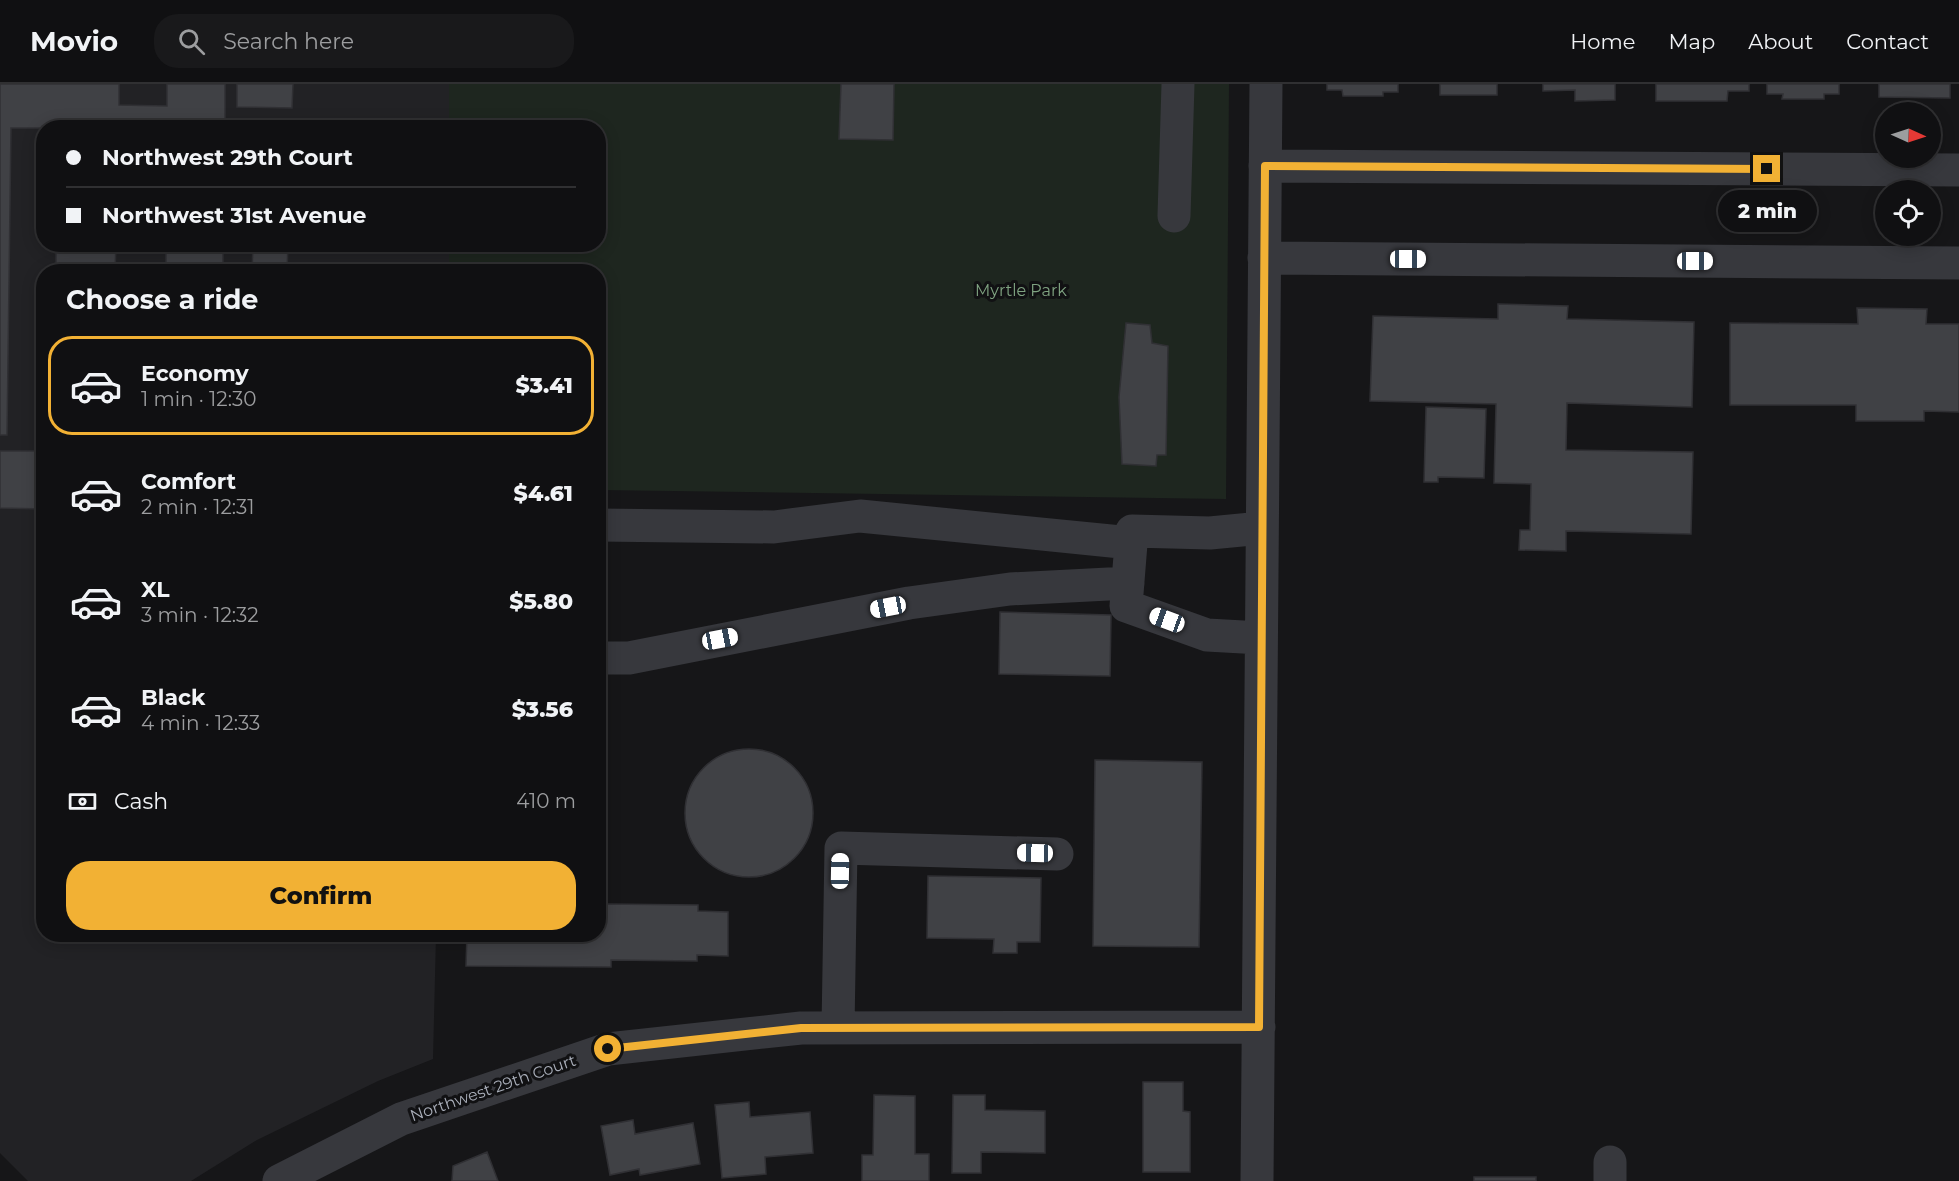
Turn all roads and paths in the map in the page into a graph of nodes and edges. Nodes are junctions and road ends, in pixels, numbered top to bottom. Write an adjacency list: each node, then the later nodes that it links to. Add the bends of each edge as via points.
1 (1178, 84): 5 (street)
2 (1266, 84): 3 (street)
3 (1265, 166): 4 (street); 6 (street)
4 (1959, 171)
5 (1174, 216)
6 (1264, 258): 7 (street); 9 (street)
7 (1959, 263)
8 (606, 525): 10 (street, via 774,527 860,516)
9 (1262, 528): 10 (street, via 1210,533 1132,531); 12 (street)
10 (1131, 543): 11 (street)
11 (1128, 583): 12 (street, via 1126,606 1207,635); 13 (street, via 1010,589 953,597 628,658)
12 (1262, 638): 15 (street)
13 (606, 658)
14 (1057, 854): 16 (street, via 841,849)
15 (1259, 1027): 16 (street, Northwest 29th Court); 18 (street)
16 (838, 1028): 17 (street, Northwest 29th Court, via 801,1028 608,1049 401,1119)
17 (279, 1181)
18 (1257, 1181)

